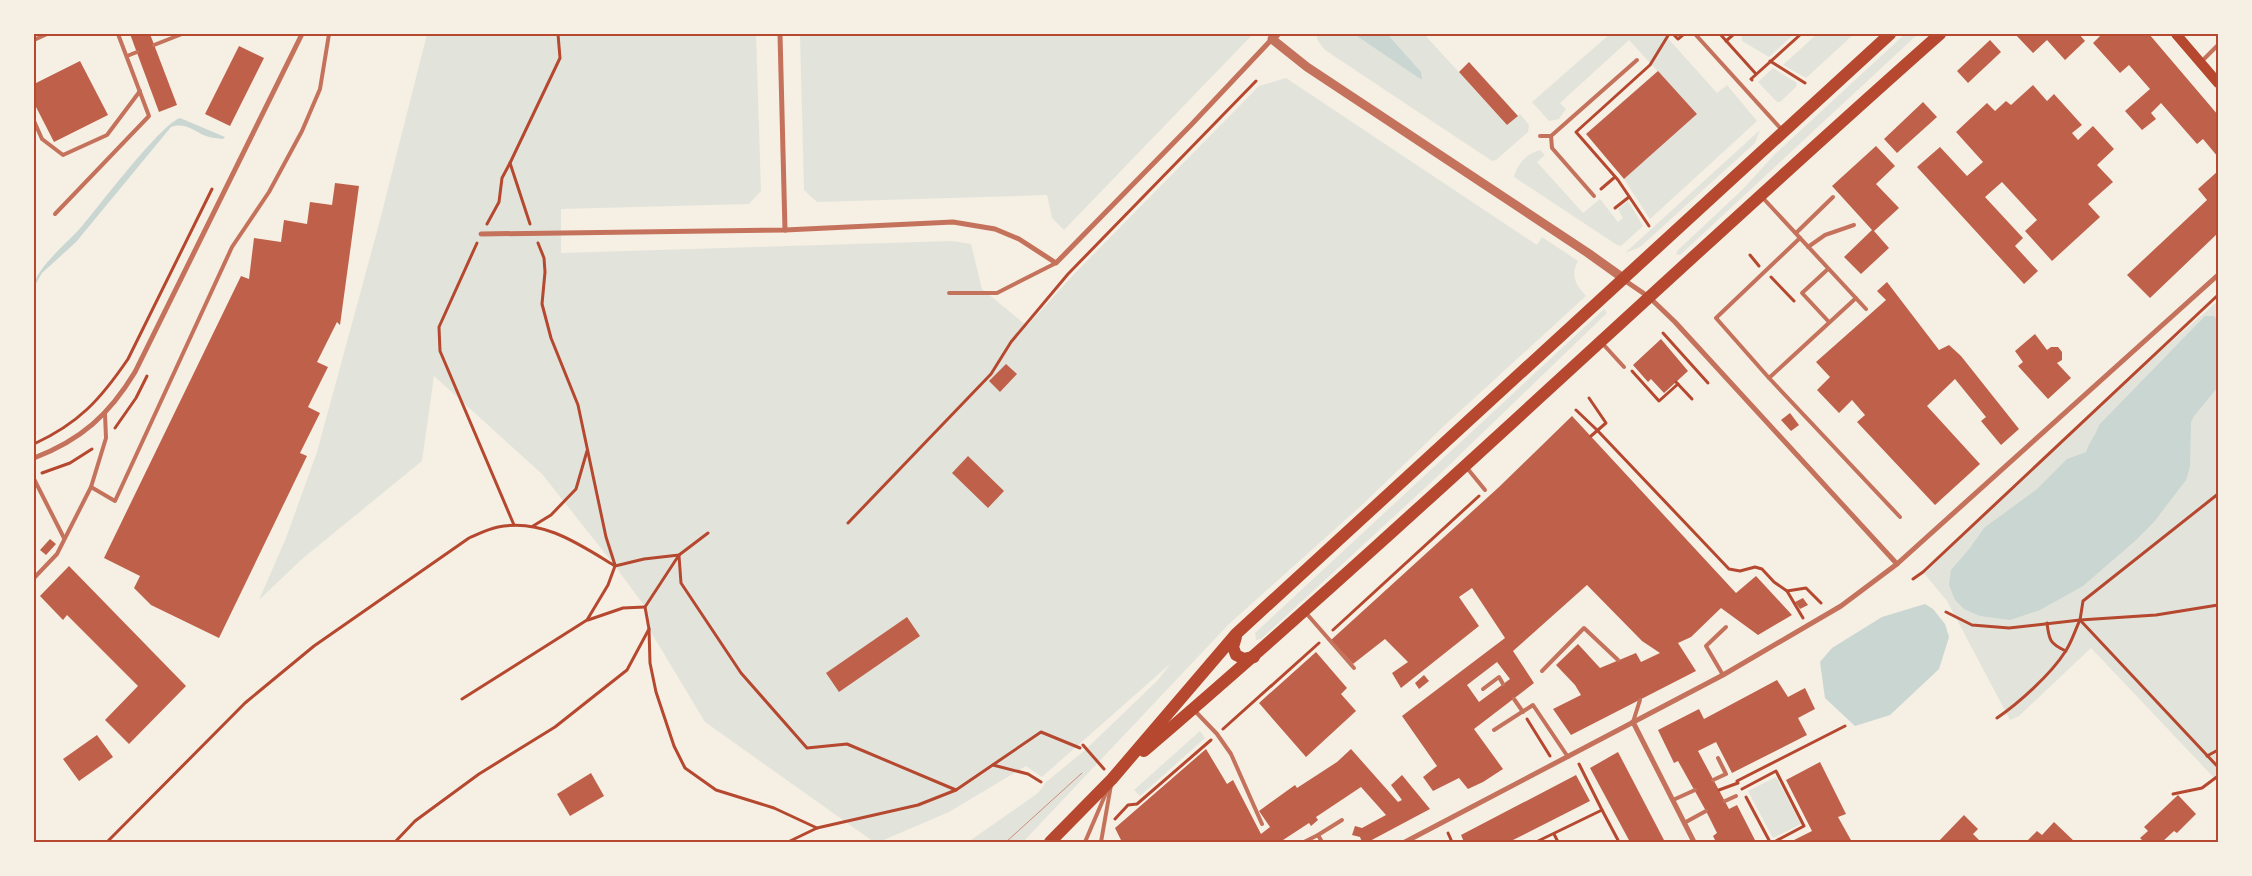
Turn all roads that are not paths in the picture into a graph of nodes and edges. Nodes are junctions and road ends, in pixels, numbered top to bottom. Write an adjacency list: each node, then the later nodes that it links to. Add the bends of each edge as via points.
1 (47, 34): 12 (lane)
2 (118, 34): 16 (lane)
3 (182, 34): 13 (lane)
4 (302, 34): 47 (street, via 135,372)
5 (328, 34): 51 (lane, via 320,89 302,131 270,192 232,247 115,501)
6 (780, 34): 30 (street)
7 (1695, 34): 22 (lane)
8 (1890, 34): 22 (main road)
9 (1940, 34): 25 (main road)
10 (2176, 34): 18 (main road)
11 (1274, 36): 35 (street); 38 (street, via 1307,67)
12 (34, 40)
13 (154, 45)
14 (2218, 45): 18 (lane)
15 (137, 52): 16 (lane)
16 (127, 56): 20 (lane)
17 (1637, 60): 24 (lane)
18 (2201, 63): 19 (main road)
19 (2218, 83)
20 (140, 91): 21 (lane, via 107,135 63,155 42,139); 28 (lane, via 149,116)
21 (34, 120)
22 (1783, 131): 38 (main road)
23 (1540, 136): 24 (lane)
24 (1551, 136): 26 (lane, via 1552,148)
25 (1760, 195): 31 (lane); 40 (main road)
26 (1594, 196)
27 (1833, 198): 31 (lane)
28 (54, 214)
29 (1854, 225): 34 (lane, via 1825,235)
30 (785, 230): 32 (street); 35 (street, via 953,222 973,224 1019,239)
31 (1796, 233): 33 (lane)
32 (481, 234)
33 (1800, 238): 34 (lane); 46 (lane, via 1716,318)
34 (1808, 247): 36 (lane)
35 (1056, 263): 39 (lane, via 997,293)
36 (1828, 268): 41 (lane); 43 (lane, via 1802,293)
37 (2218, 275): 55 (street)
38 (1622, 278): 40 (street); 59 (main road)
39 (949, 293)
40 (1649, 296): 44 (main road); 55 (street)
41 (1856, 298): 42 (lane); 43 (lane)
42 (1866, 309)
43 (1829, 322): 46 (lane)
44 (1600, 342): 45 (lane); 49 (main road)
45 (1625, 366)
46 (1769, 378): 53 (lane)
47 (105, 414): 48 (street, via 84,433 56,450); 51 (lane, via 106,438)
48 (34, 458)
49 (1466, 466): 52 (lane); 57 (main road)
50 (34, 479): 54 (lane)
51 (92, 487): 54 (lane)
52 (1486, 490)
53 (1900, 517)
54 (64, 538): 56 (lane, via 57,554)
55 (1897, 564): 64 (street, via 1808,627)
56 (34, 578)
57 (1305, 611): 60 (main road); 62 (lane)
58 (1726, 627): 64 (lane, via 1706,646)
59 (1236, 634): 60 (main road, via 1233,646 1236,655 1244,659); 75 (main road)
60 (1254, 657): 69 (main road)
61 (1618, 660): 63 (lane, via 1584,628)
62 (1354, 668)
63 (1542, 670)
64 (1722, 675): 71 (street)
65 (1503, 684): 66 (lane, via 1499,677)
66 (1483, 689)
67 (1514, 698): 70 (lane)
68 (1640, 700): 71 (lane)
69 (1193, 709): 75 (main road); 84 (lane, via 1231,754)
70 (1523, 712): 72 (lane); 73 (lane, via 1533,705)
71 (1633, 722): 73 (street); 79 (street)
72 (1494, 730)
73 (1568, 757): 91 (street)
74 (1718, 758): 76 (lane, via 1726,774)
75 (1112, 779): 86 (main road); 87 (lane); 88 (lane)
76 (1714, 780)
77 (1694, 790): 79 (lane)
78 (1736, 796): 80 (lane)
79 (1673, 800): 83 (street)
80 (1725, 801)
81 (1706, 811): 83 (lane)
82 (1342, 820): 85 (lane)
83 (1684, 823): 92 (street)
84 (1262, 824)
85 (1318, 835): 89 (lane); 90 (lane)
86 (1050, 842)
87 (1086, 842)
88 (1101, 842)
89 (1304, 842)
90 (1322, 842)
91 (1406, 842)
92 (1694, 842)

